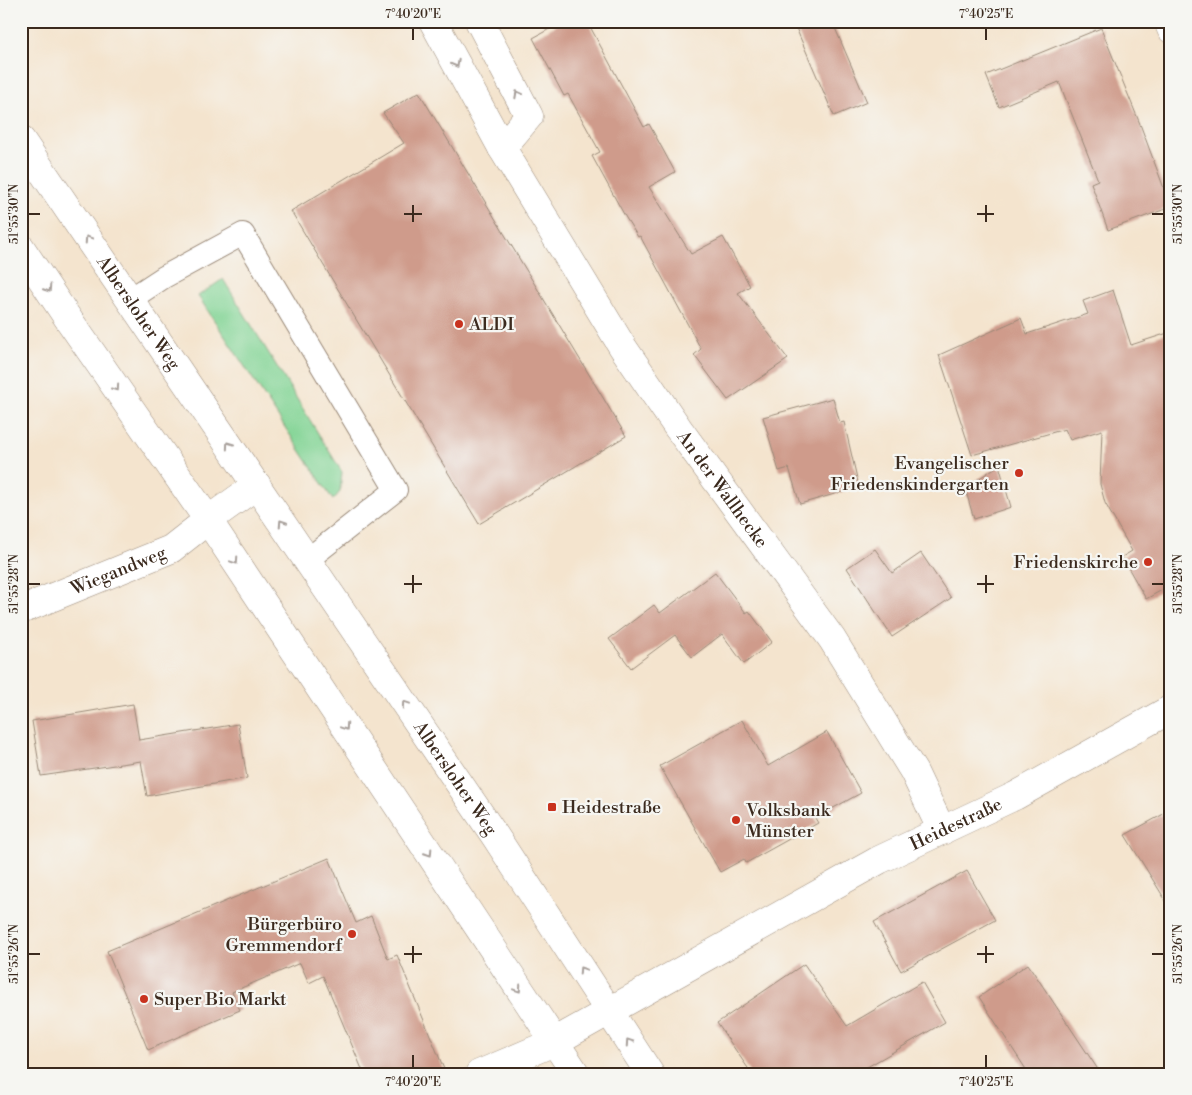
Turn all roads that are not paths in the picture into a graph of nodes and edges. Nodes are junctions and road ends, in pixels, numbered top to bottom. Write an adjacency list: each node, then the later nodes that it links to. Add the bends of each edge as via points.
1 (433, 21): 6 (main road, An der Wallhecke, one-way to 6)
2 (479, 21): 6 (main road, one-way to 2, via 529,116)
3 (1168, 21): 4 (main road)
4 (1171, 29)
5 (21, 140): 8 (main road, Albersloher Weg, one-way to 5)
6 (502, 148): 14 (main road, An der Wallhecke, via 622,346 832,639 914,772)
7 (21, 248): 10 (main road, one-way to 10)
8 (129, 300): 9 (main road, Albersloher Weg, one-way to 8); 11 (lane, via 243,234 396,490)
9 (257, 485): 10 (main road); 11 (main road, Albersloher Weg, one-way to 9)
10 (208, 520): 12 (main road, Wiegandweg, via 171,549); 16 (main road, one-way to 16)
11 (307, 560): 15 (main road, Albersloher Weg, one-way to 11, via 495,836)
12 (21, 610)
13 (1171, 709): 14 (main road, Heidestraße, via 1015,796)
14 (942, 831): 15 (main road, Heidestraße, via 879,860)
15 (608, 1011): 16 (main road, Heidestraße); 19 (main road, Albersloher Weg, one-way to 15)
16 (554, 1042): 17 (main road, Heidestraße); 18 (main road)
17 (479, 1074)
18 (576, 1074)
19 (650, 1074)

